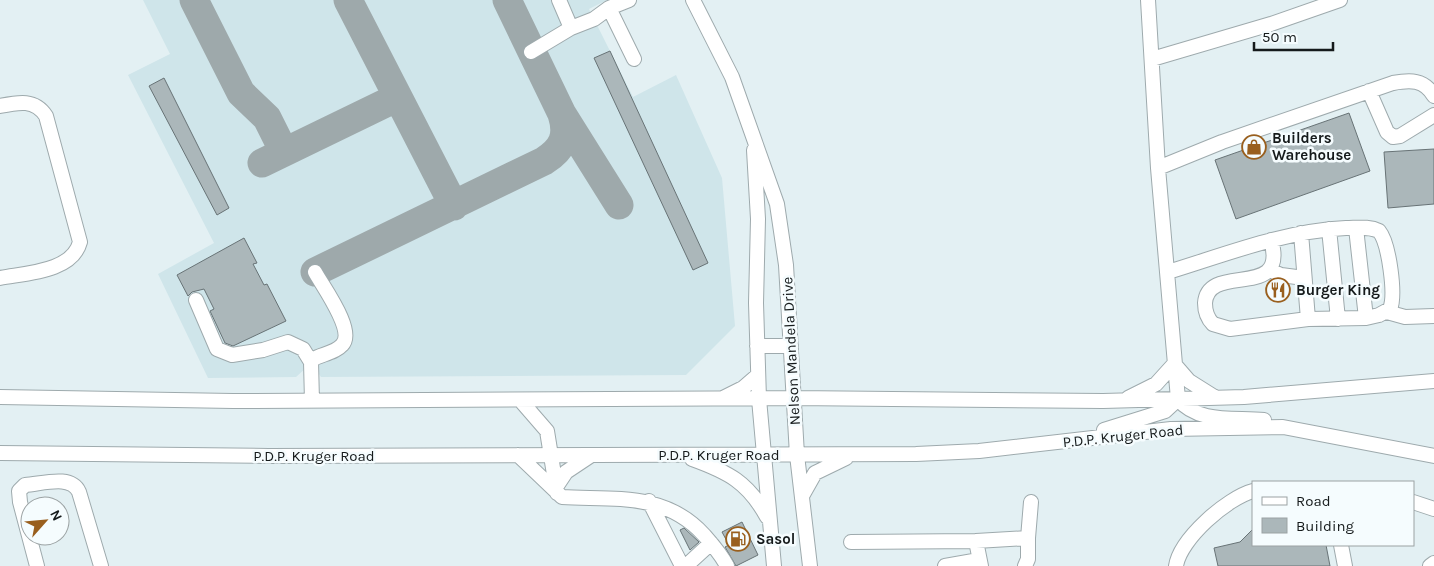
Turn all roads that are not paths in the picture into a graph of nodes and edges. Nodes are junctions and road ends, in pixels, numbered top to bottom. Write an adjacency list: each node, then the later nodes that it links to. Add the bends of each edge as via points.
1 (559, 0): 7 (street)
2 (629, 0): 6 (street)
3 (693, 0): 15 (street, Nelson Mandela Drive, via 732,77)
4 (1148, 0): 9 (street)
5 (1340, 0): 9 (street, via 1271,24)
6 (609, 8): 7 (street, via 594,19); 10 (street)
7 (571, 28): 8 (street)
8 (531, 52)
9 (1152, 58): 16 (street)
10 (634, 59)
11 (1369, 91): 12 (street, via 1412,80); 14 (street, via 1387,132 1393,137); 16 (street)
12 (1434, 96)
13 (0, 106): 24 (street, via 32,103 40,107 46,116 80,242 77,251 65,263)
14 (1434, 115)
15 (753, 140): 32 (street, Nelson Mandela Drive, via 758,211); 33 (street, Nelson Mandela Drive, via 772,186 782,226)
16 (1158, 168): 23 (street)
17 (1356, 228): 18 (street); 27 (street, via 1375,229 1386,242 1392,305); 30 (street)
18 (1329, 229): 19 (street); 29 (street)
19 (1301, 232): 20 (street); 25 (street)
20 (1271, 240): 21 (street, via 1274,257); 23 (street)
21 (1270, 270): 25 (street); 31 (street, via 1209,290 1205,304 1209,320 1221,328 1230,329)
22 (315, 272): 34 (street, via 347,332 340,347 313,358)
23 (1168, 272): 35 (street)
24 (0, 278)
25 (1304, 278): 31 (street)
26 (196, 300): 34 (street, via 218,350 232,355 288,342 302,349)
27 (1387, 312): 28 (street, via 1405,317); 30 (street)
28 (1434, 316)
29 (1338, 318): 30 (street); 31 (street)
30 (1366, 318)
31 (1308, 319)
32 (757, 346): 33 (street); 36 (street, Nelson Mandela Drive)
33 (791, 346): 39 (street, Nelson Mandela Drive)
34 (311, 362): 45 (street)
35 (1175, 365): 40 (street, via 1189,381); 44 (street); 46 (street, via 1156,384)
36 (758, 375): 41 (street, via 743,388); 42 (street, Nelson Mandela Drive)
37 (1434, 381): 40 (street, P.D.P. Kruger Road)
38 (0, 397): 45 (street, P.D.P. Kruger Road)
39 (793, 398): 42 (street, P.D.P. Kruger Road); 46 (street, P.D.P. Kruger Road); 52 (street, Nelson Mandela Drive)
40 (1217, 398): 44 (street, P.D.P. Kruger Road)
41 (720, 399): 42 (street, P.D.P. Kruger Road); 43 (street, P.D.P. Kruger Road)
42 (759, 399): 50 (street, Nelson Mandela Drive)
43 (521, 400): 45 (street, P.D.P. Kruger Road); 51 (street, via 546,431)
44 (1178, 400): 46 (street, P.D.P. Kruger Road); 47 (street, via 1189,411 1201,416 1263,420); 48 (street, via 1165,411 1105,429)
45 (312, 401)
46 (1121, 401)
47 (1283, 427): 48 (street, P.D.P. Kruger Road, via 1171,429); 57 (street, P.D.P. Kruger Road)
48 (1090, 438): 56 (street, P.D.P. Kruger Road, via 979,451)
49 (0, 453): 53 (street, P.D.P. Kruger Road)
50 (765, 454): 52 (street, P.D.P. Kruger Road); 55 (street, P.D.P. Kruger Road); 65 (street, Nelson Mandela Drive)
51 (551, 455): 53 (street, P.D.P. Kruger Road); 54 (street, P.D.P. Kruger Road); 58 (street)
52 (797, 455): 56 (street, P.D.P. Kruger Road); 60 (street, Nelson Mandela Drive)
53 (518, 456): 58 (street)
54 (590, 456): 55 (street, P.D.P. Kruger Road); 58 (street, via 566,472)
55 (684, 456): 65 (street, via 737,479 756,498)
56 (851, 456): 60 (street, via 816,473)
57 (1434, 456)
58 (556, 490): 61 (street, via 562,497)
59 (1252, 492): 82 (street, via 1235,500 1185,542)
60 (802, 498): 79 (street, Nelson Mandela Drive)
61 (649, 501): 68 (street, via 690,520); 75 (street)
62 (1031, 502): 66 (street)
63 (1414, 502): 64 (street)
64 (1434, 508)
65 (769, 520): 78 (street, Nelson Mandela Drive)
66 (1028, 538): 67 (street); 81 (street)
67 (976, 541): 69 (street); 71 (street)
68 (711, 542): 76 (street); 77 (street)
69 (851, 542)
70 (1341, 546): 83 (street)
71 (980, 563): 80 (street)
72 (1434, 564): 84 (street)
73 (37, 566): 74 (street, via 19,491 25,485 69,481 79,492)
74 (100, 566)
75 (682, 566)
76 (686, 566)
77 (726, 566)
78 (774, 566)
79 (810, 566)
80 (945, 566)
81 (1025, 566)
82 (1176, 566)
83 (1345, 566)
84 (1430, 566)

